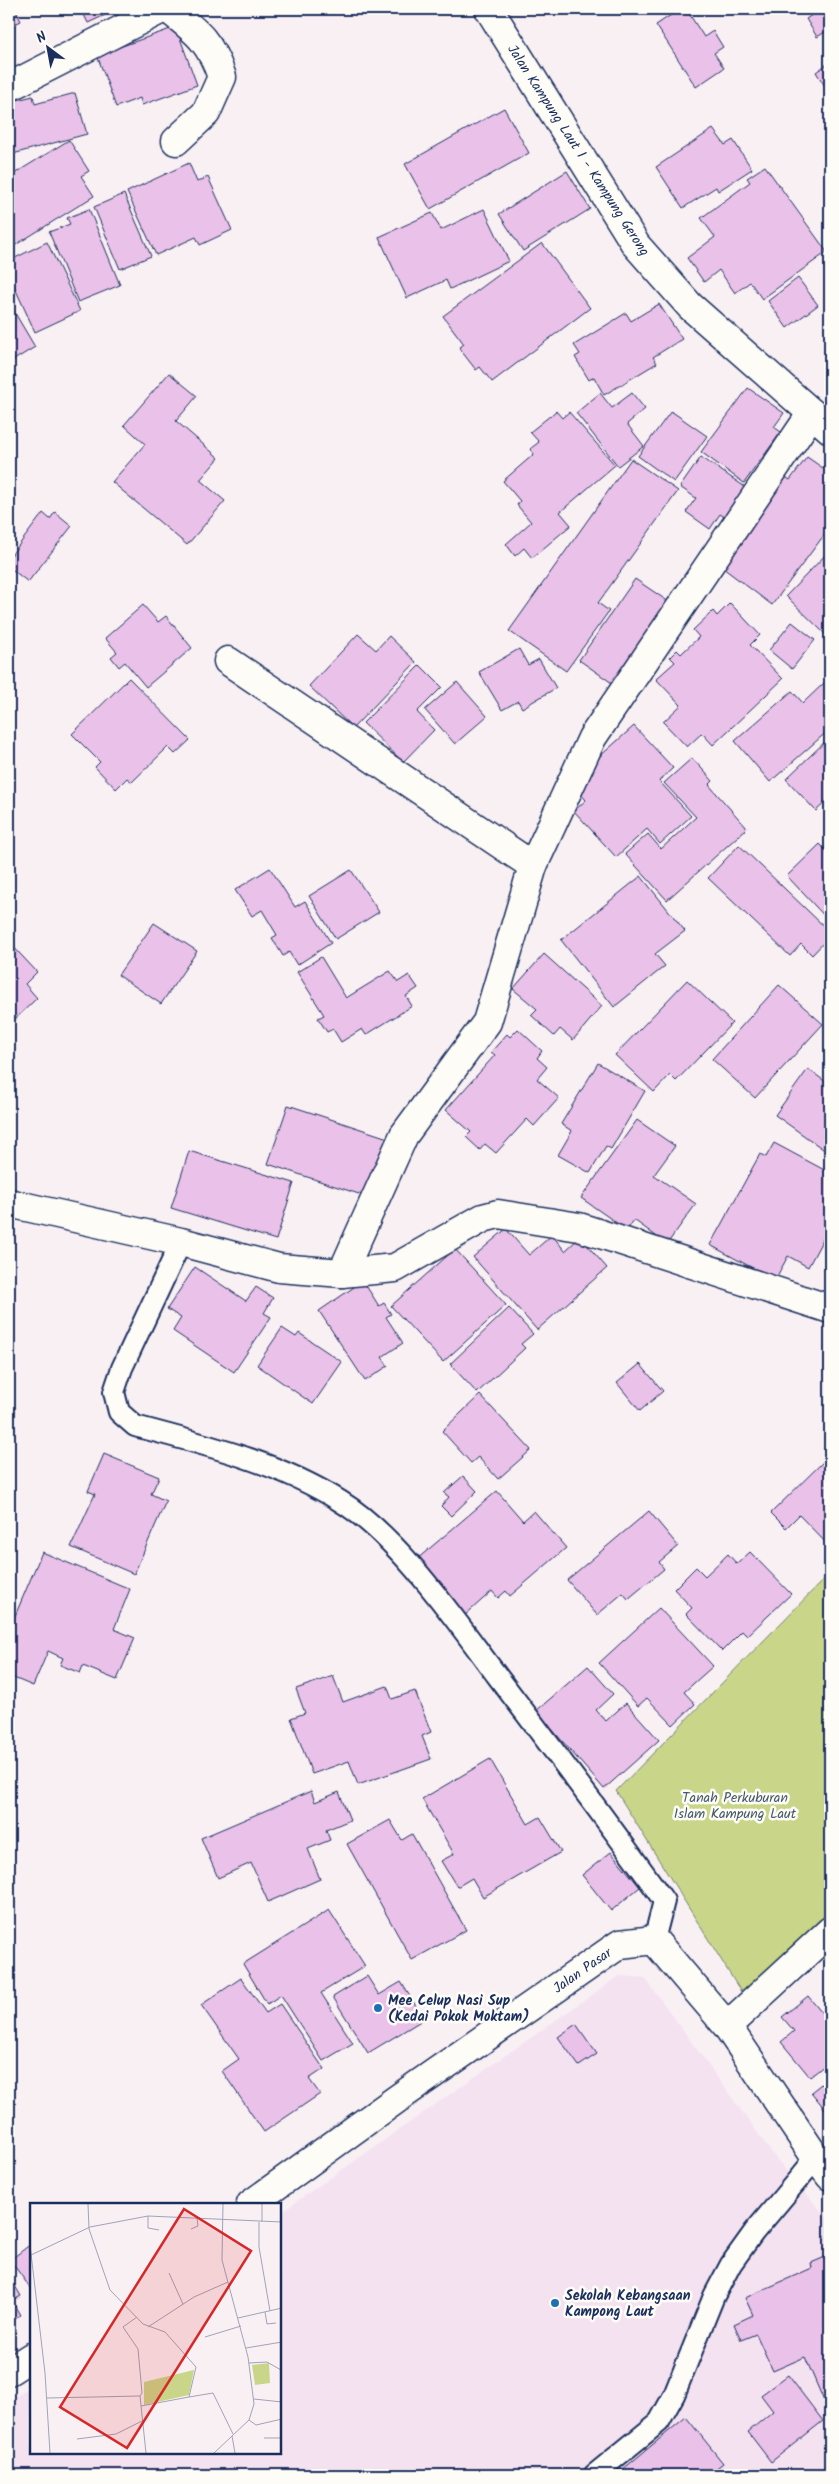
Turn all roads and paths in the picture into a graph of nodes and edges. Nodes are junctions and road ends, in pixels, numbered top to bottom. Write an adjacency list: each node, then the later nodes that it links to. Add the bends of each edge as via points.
1 (162, 9): 4 (street)
2 (168, 9): 5 (street, via 203,37 216,58 222,77 206,113)
3 (488, 9): 6 (street, Jalan Kampung Laut 1 - Kampung Gerong, via 636,245 690,306)
4 (9, 87)
5 (176, 142)
6 (821, 421): 8 (street, via 592,738)
7 (228, 661): 8 (street)
8 (533, 866): 11 (street, via 487,1022 404,1135)
9 (9, 1203): 10 (street)
10 (181, 1242): 11 (street, via 279,1268); 14 (lane, via 122,1368 114,1392 119,1412 136,1426 261,1462 302,1479 342,1501 378,1530 461,1628 664,1901)
11 (342, 1273): 12 (street, via 395,1268 470,1225 498,1214 579,1227)
12 (830, 1309)
13 (830, 1931): 15 (street)
14 (654, 1940): 15 (street); 17 (street, Jalan Pasar, via 620,1944)
15 (727, 2026): 16 (street)
16 (823, 2167): 20 (lane, via 754,2232 731,2264 714,2296 667,2410 647,2432)
17 (252, 2203)
18 (30, 2358): 19 (street)
19 (9, 2372)
20 (594, 2475)

